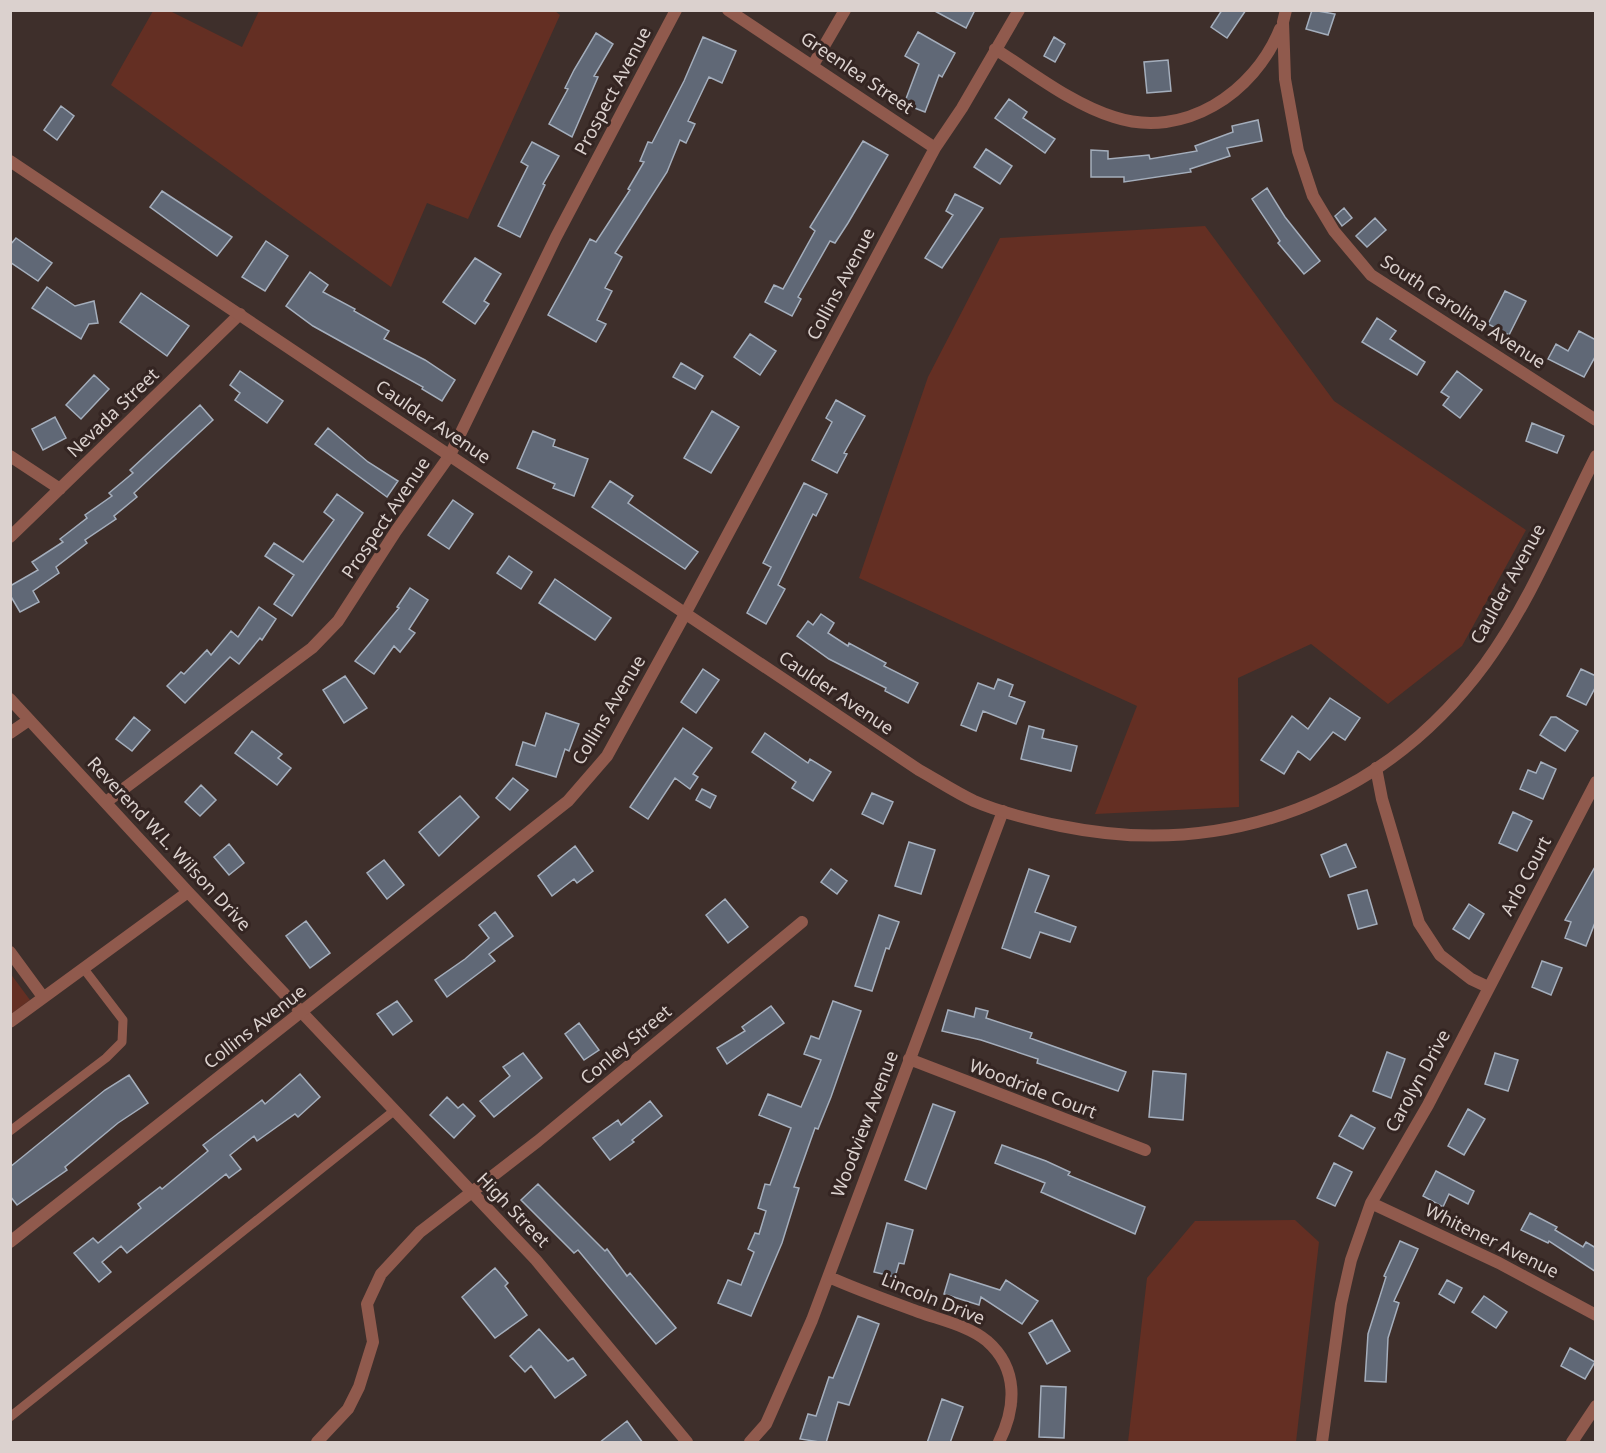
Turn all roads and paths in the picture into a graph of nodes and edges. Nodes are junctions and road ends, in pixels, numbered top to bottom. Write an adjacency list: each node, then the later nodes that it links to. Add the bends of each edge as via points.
1 (676, 10): 12 (street, Prospect Avenue, via 556,237)
2 (728, 10): 7 (street, Greenlea Street)
3 (845, 10): 7 (street)
4 (1019, 10): 6 (street, Collins Avenue)
5 (1285, 16): 6 (street, via 1272,48 1237,91 1187,117 1160,122 1132,122 1092,109); 11 (street, South Carolina Avenue, via 1285,79 1307,181 1324,215 1359,262 1422,310)
6 (996, 49): 8 (street, Collins Avenue)
7 (813, 65): 8 (street, Greenlea Street)
8 (935, 147): 17 (street, Collins Avenue)
9 (10, 161): 10 (street, Caulder Avenue)
10 (240, 314): 12 (street, Caulder Avenue); 15 (street, Nevada Street)
11 (1596, 420)
12 (450, 455): 17 (street, Caulder Avenue); 23 (street, Prospect Avenue, via 326,635)
13 (10, 456): 15 (street)
14 (1596, 456): 21 (street, Caulder Avenue, via 1520,606 1485,663 1442,714)
15 (60, 489): 16 (street, Nevada Street)
16 (10, 537)
17 (685, 614): 24 (street, Caulder Avenue, via 919,770 974,801); 31 (street, Collins Avenue, via 607,756 568,801)
18 (10, 699): 19 (street, Reverend W.L. Wilson Drive)
19 (29, 720): 20 (street); 23 (street, Reverend W.L. Wilson Drive)
20 (10, 733)
21 (1376, 768): 24 (street, Caulder Avenue, via 1296,810 1210,833 1116,834 1050,824); 29 (street, via 1419,923 1440,956 1462,974)
22 (1596, 782): 29 (street, Arlo Court)
23 (106, 802): 25 (street, Reverend W.L. Wilson Drive)
24 (1004, 811): 33 (street, Woodview Avenue)
25 (188, 892): 28 (street); 31 (street, Reverend W.L. Wilson Drive)
26 (802, 922): 37 (street, Conley Street)
27 (10, 952): 30 (street)
28 (84, 969): 30 (street); 35 (lane, via 123,1020 122,1042)
29 (1488, 987): 38 (street, Carolyn Drive, via 1428,1106)
30 (44, 998): 32 (street)
31 (303, 1011): 34 (street, High Street); 39 (street, Collins Avenue)
32 (10, 1022)
33 (909, 1059): 36 (street, Woodride Court); 40 (street, Woodview Avenue)
34 (395, 1110): 37 (street, High Street); 43 (lane)
35 (10, 1131)
36 (1145, 1150)
37 (472, 1193): 44 (street, Conley Street, via 420,1232 381,1274 367,1304 373,1342 359,1387 348,1409); 45 (street, High Street, via 536,1260)
38 (1371, 1203): 41 (street, Whitener Avenue, via 1499,1263); 48 (street, Carolyn Drive, via 1341,1304)
39 (10, 1242)
40 (829, 1277): 46 (street, Woodview Avenue, via 766,1424); 47 (street, Lincoln Drive, via 986,1340 1006,1367 1011,1383 1010,1416)
41 (1596, 1315)
42 (1596, 1406): 49 (street)
43 (10, 1417)
44 (317, 1443)
45 (687, 1443)
46 (750, 1443)
47 (999, 1443)
48 (1323, 1443)
49 (1572, 1443)

